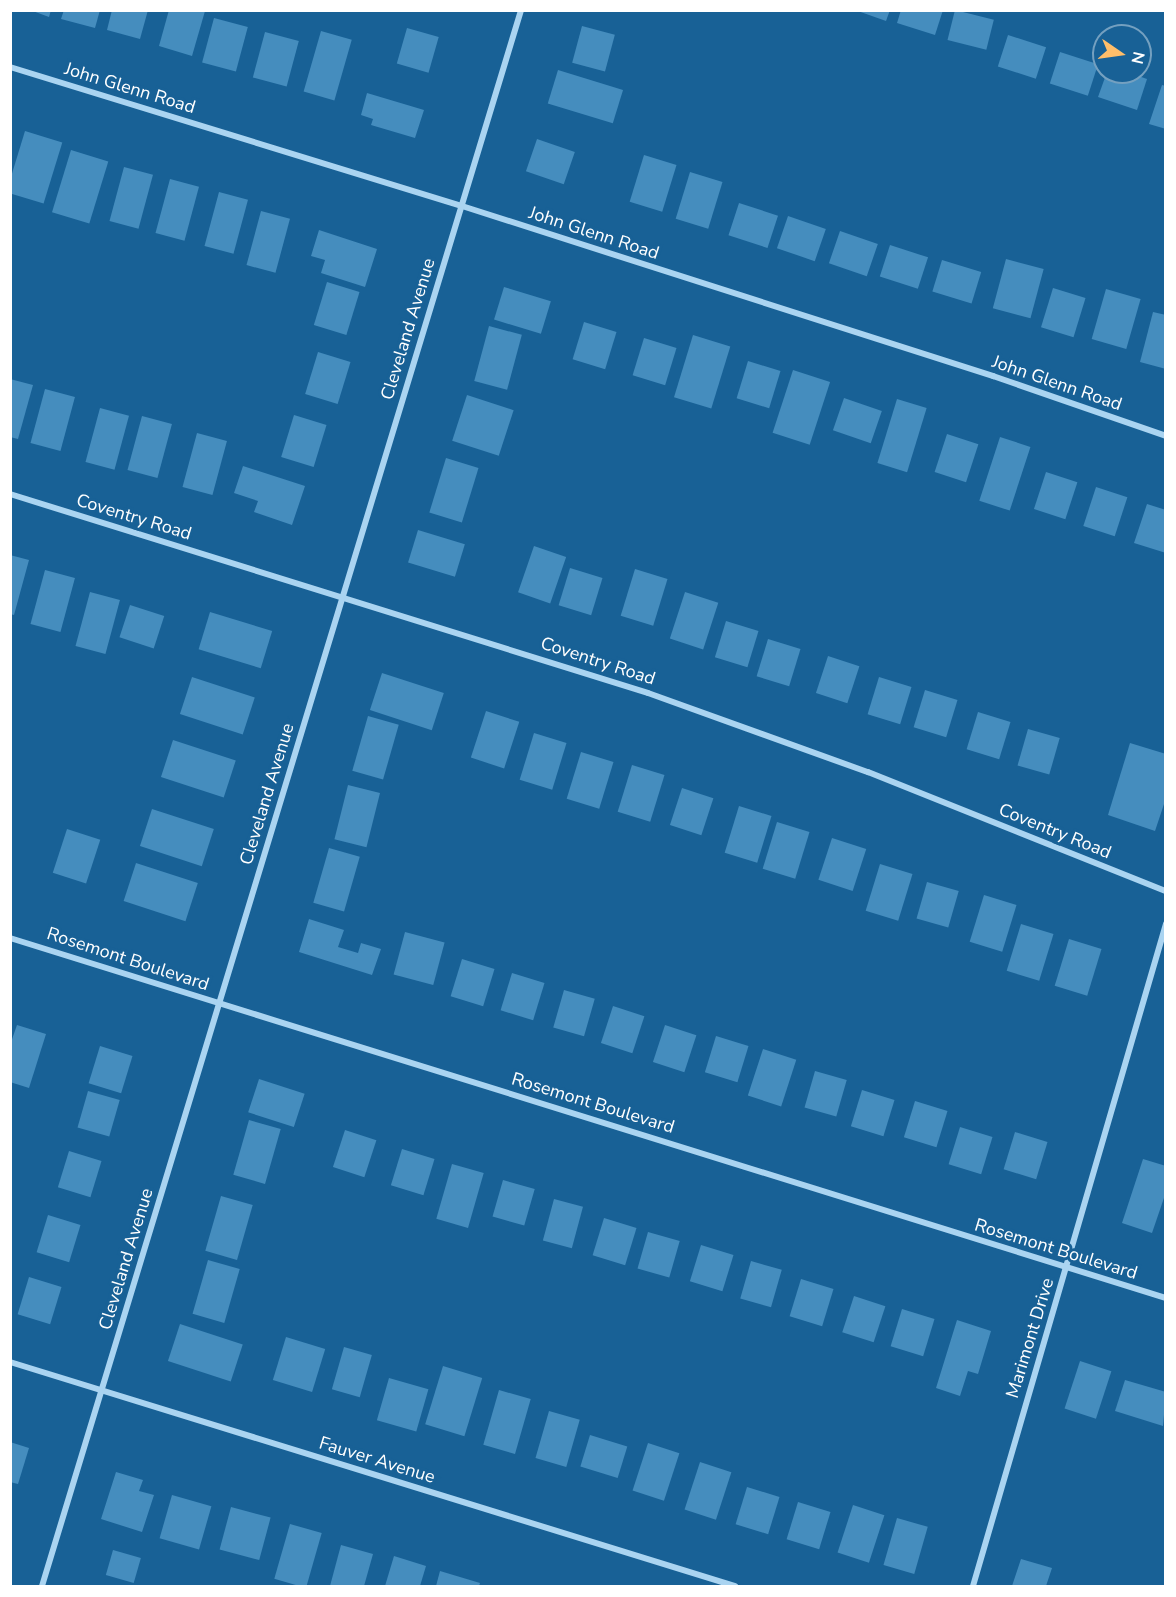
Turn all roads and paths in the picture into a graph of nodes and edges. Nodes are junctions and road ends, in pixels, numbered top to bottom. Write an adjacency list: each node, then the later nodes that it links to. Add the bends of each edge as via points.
1 (521, 10): 3 (street, Cleveland Avenue)
2 (10, 68): 3 (street, John Glenn Road)
3 (462, 206): 4 (street, John Glenn Road, via 993,376); 6 (street, Cleveland Avenue)
4 (1166, 436)
5 (10, 494): 6 (street, Coventry Road)
6 (344, 597): 7 (street, Coventry Road, via 648,693 868,772); 10 (street, Cleveland Avenue)
7 (1166, 891)
8 (1166, 924): 11 (street, Marimont Drive)
9 (10, 938): 10 (street, Rosemont Boulevard)
10 (218, 1004): 11 (street, Rosemont Boulevard); 14 (street, Cleveland Avenue)
11 (1066, 1268): 12 (street, Rosemont Boulevard); 17 (street, Marimont Drive)
12 (1166, 1298)
13 (10, 1362): 14 (street, Fauver Avenue)
14 (102, 1390): 15 (street, Cleveland Avenue); 16 (street, Fauver Avenue)
15 (42, 1587)
16 (735, 1587)
17 (973, 1587)

